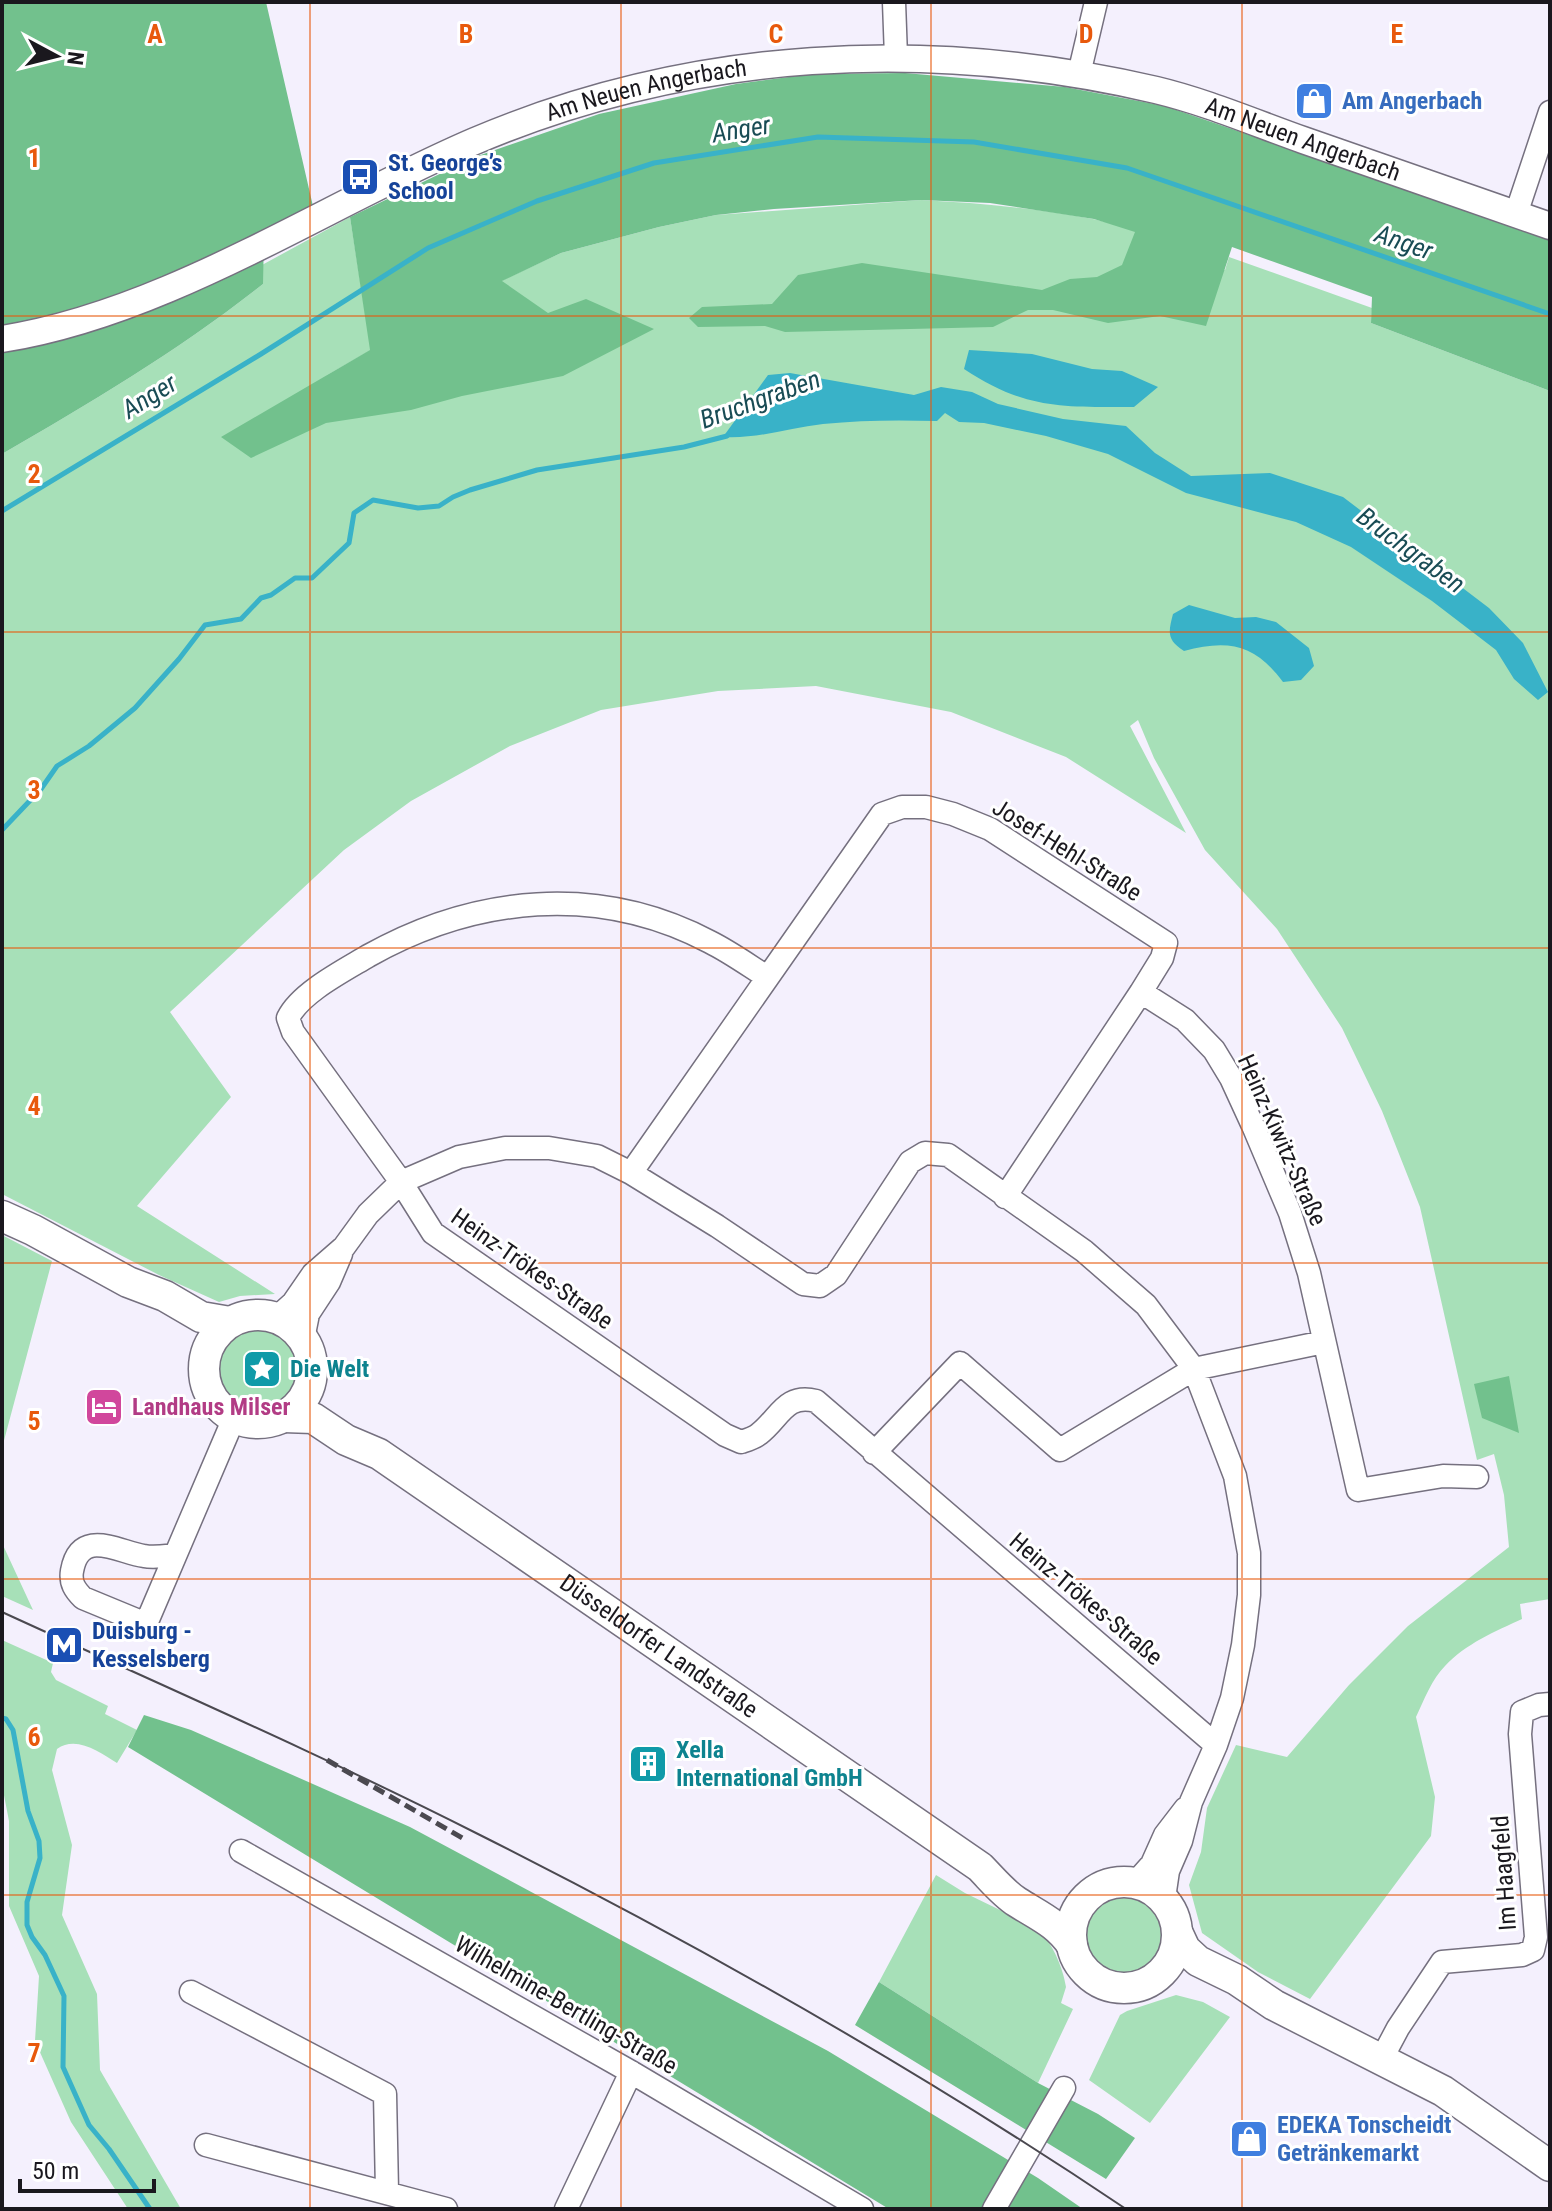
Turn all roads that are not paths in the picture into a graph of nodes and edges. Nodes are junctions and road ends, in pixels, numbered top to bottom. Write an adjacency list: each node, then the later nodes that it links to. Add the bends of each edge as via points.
1 (894, 2): 3 (street)
2 (1096, 2): 4 (street)
3 (896, 57): 4 (street, Am Neuen Angerbach); 8 (street, Am Neuen Angerbach, via 717,71 576,106 478,140 151,295 61,326)
4 (1079, 74): 6 (street, Am Neuen Angerbach, via 1182,98)
5 (1550, 112): 6 (street)
6 (1516, 214): 7 (street, Am Neuen Angerbach)
7 (1550, 226)
8 (2, 339)
9 (767, 977): 10 (street, Josef-Hehl-Straße, via 882,814 926,807 990,829 1166,943); 11 (street, Josef-Hehl-Straße); 12 (street, Heinz-Trökes-Straße, via 677,927 594,906 505,906 405,935 336,976 294,1006 288,1018)
10 (1141, 992): 13 (street, Josef-Hehl-Straße); 20 (street, Heinz-Kiwitz-Straße, via 1185,1020 1214,1050 1231,1078 1290,1213)
11 (631, 1173): 12 (street, via 597,1156 505,1148 459,1157); 13 (street, via 803,1284 820,1286 836,1275 910,1162 925,1153 948,1155)
12 (401, 1182): 15 (street); 26 (street, Heinz-Trökes-Straße, via 433,1233 725,1435 741,1442 758,1435 789,1403 803,1398 816,1401)
13 (1005, 1197): 22 (street, via 1084,1251 1146,1305)
14 (2, 1216): 16 (main road)
15 (344, 1247): 17 (street, via 313,1274 293,1303); 19 (street, via 308,1314)
16 (128, 1282): 18 (main road, via 201,1317); 21 (main road, via 190,1332)
17 (270, 1316): 18 (main road, via 249,1315); 19 (main road)
18 (230, 1322): 21 (main road)
19 (303, 1339): 23 (main road, via 311,1359)
20 (1324, 1342): 22 (street); 28 (street, Heinz-Kiwitz-Straße, via 1358,1490 1443,1476)
21 (204, 1358): 25 (main road, via 209,1393)
22 (1194, 1369): 26 (street, via 1060,1450 960,1363); 31 (street, via 1235,1476 1249,1553 1243,1645)
23 (311, 1380): 24 (main road, via 303,1399); 27 (main road, Düsseldorfer Landstraße, via 324,1403 353,1424)
24 (284, 1417): 25 (main road, via 259,1424); 27 (main road, Düsseldorfer Landstraße, via 313,1418)
25 (234, 1418): 29 (street)
26 (874, 1453): 31 (street, Heinz-Trökes-Straße)
27 (379, 1454): 34 (main road, Düsseldorfer Landstraße)
28 (1477, 1477)
29 (175, 1555): 29 (street, via 144,1556 99,1544 75,1559 71,1581 83,1598 146,1624)
30 (1550, 1704): 43 (street, Im Haagfeld, via 1522,1712 1520,1734 1533,1950 1442,1962)
31 (1216, 1745): 32 (street)
32 (1191, 1802): 35 (street); 36 (street)
33 (241, 1851): 44 (street, Wilhelmine-Bertling-Straße)
34 (980, 1867): 37 (main road, Düsseldorfer Landstraße, via 1052,1901); 39 (main road, Düsseldorfer Landstraße, via 1014,1901 1061,1929)
35 (1136, 1882): 36 (main road); 37 (main road, via 1106,1885)
36 (1164, 1898): 38 (main road)
37 (1083, 1902): 39 (main road, via 1074,1919)
38 (1178, 1934): 40 (main road, via 1172,1959); 42 (main road, via 1198,1961)
39 (1072, 1945): 40 (main road, via 1083,1968 1103,1983 1129,1988)
40 (1157, 1976): 42 (main road, via 1191,1977)
41 (191, 1992): 48 (street, via 385,2094)
42 (1274, 2005): 43 (main road)
43 (1382, 2058): 47 (main road, via 1443,2091)
44 (631, 2072): 50 (street); 51 (street, Wilhelmine-Bertling-Straße)
45 (1064, 2088): 52 (street)
46 (206, 2145): 48 (street)
47 (1550, 2166)
48 (387, 2191): 49 (street)
49 (446, 2209)
50 (566, 2209)
51 (862, 2209)
52 (994, 2209)

